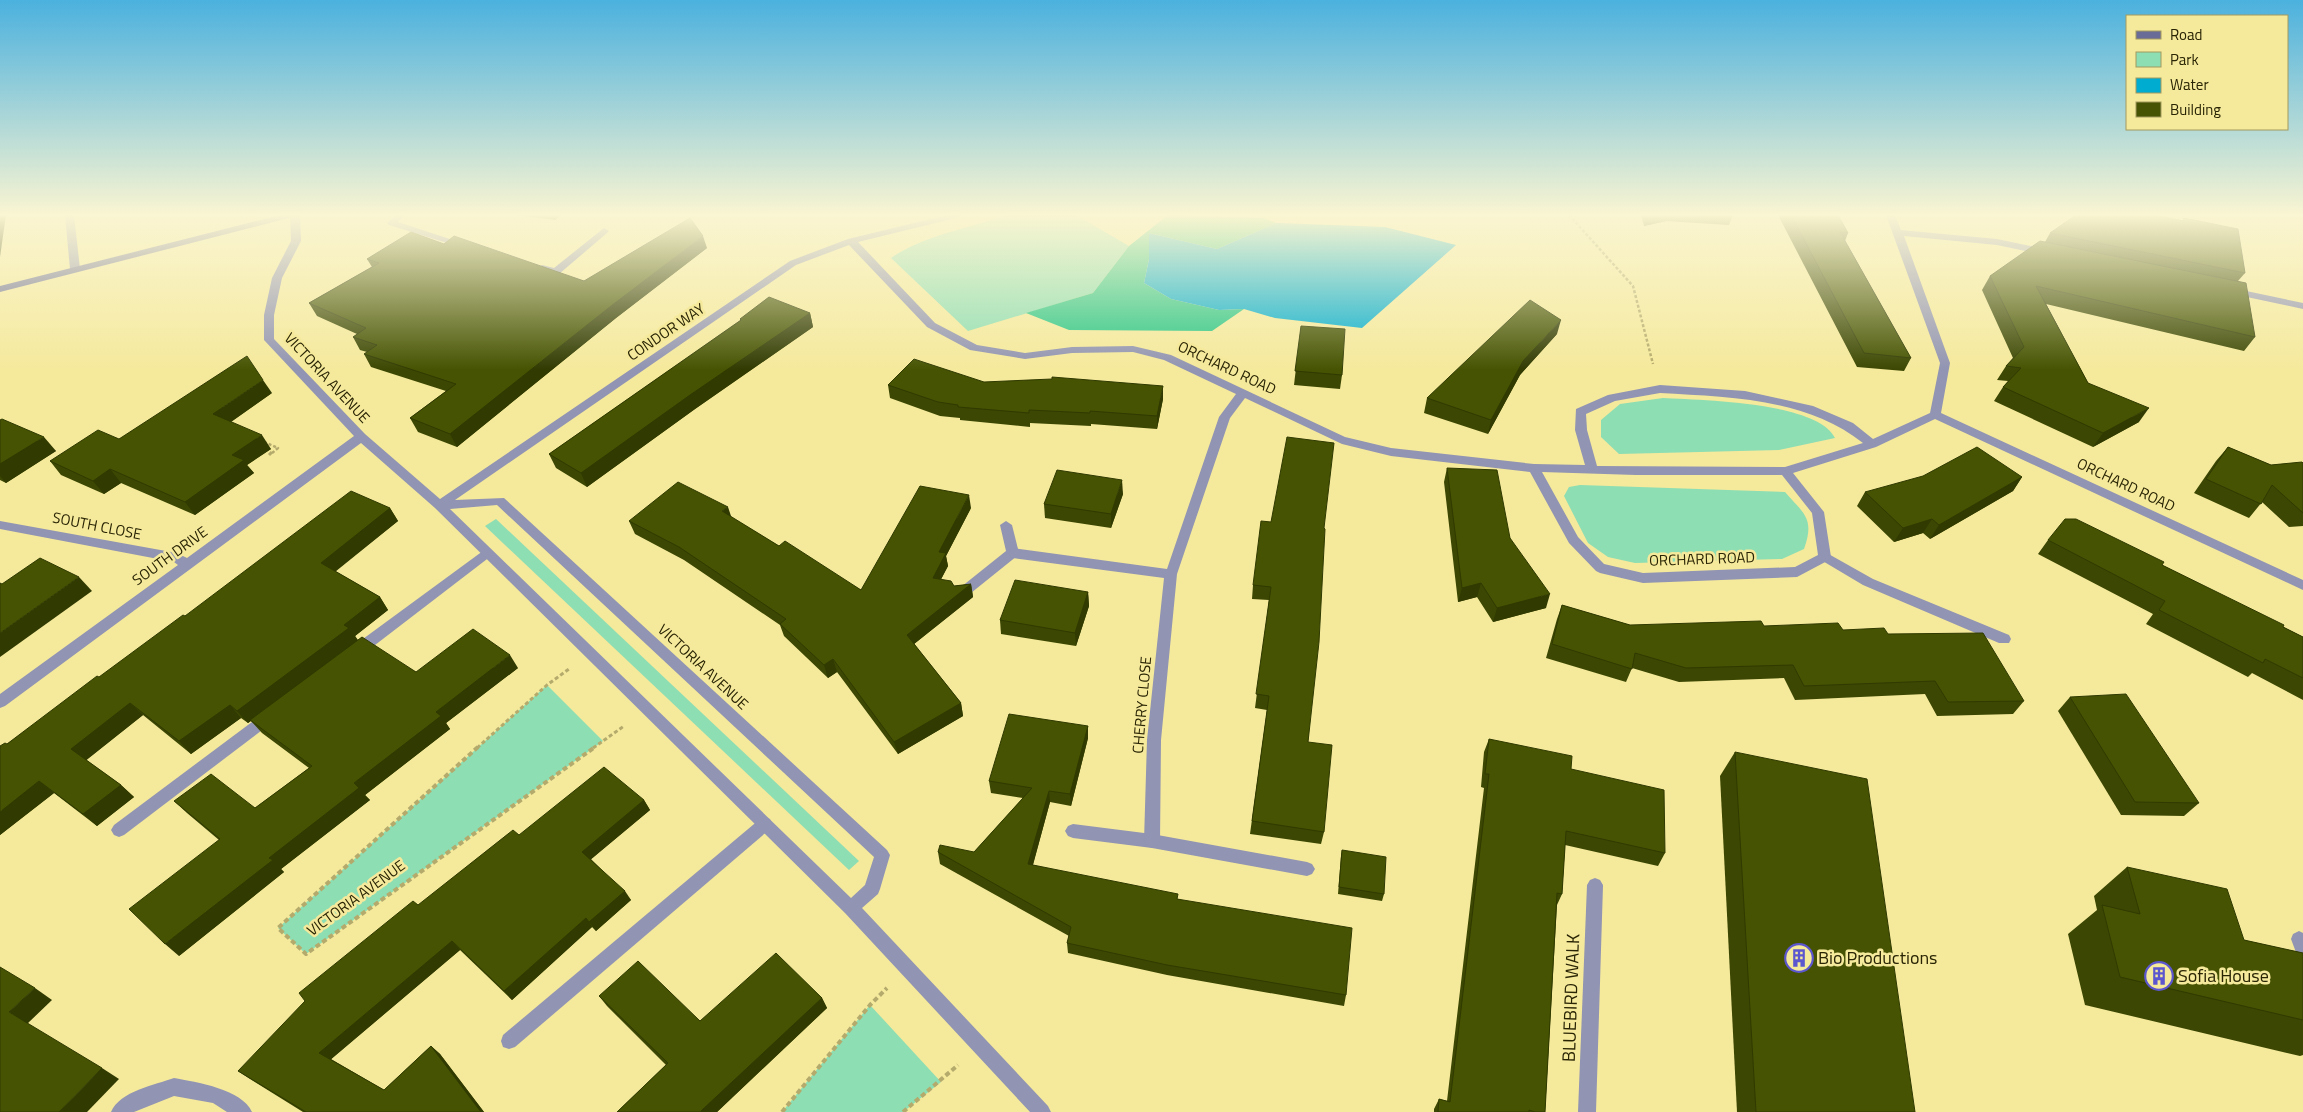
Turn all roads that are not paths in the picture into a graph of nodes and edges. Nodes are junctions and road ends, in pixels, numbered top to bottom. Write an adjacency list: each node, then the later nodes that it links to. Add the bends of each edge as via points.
1 (83, 267): 8 (street)
2 (283, 267): 14 (street, VICTORIA AVENUE, via 269,316 269,340)
3 (538, 267): 4 (street, via 556,272)
4 (562, 267)
5 (787, 267): 19 (street, CONDOR WAY)
6 (876, 267): 12 (street, ORCHARD ROAD, via 931,325 974,348 1025,356 1072,350 1132,350 1167,356)
7 (1910, 267): 13 (street, via 1944,363)
8 (75, 269): 10 (street)
9 (2217, 288): 11 (street)
10 (0, 289)
11 (2303, 306)
12 (1243, 393): 16 (street, ORCHARD ROAD, via 1342,440 1391,452); 26 (street, CHERRY CLOSE, via 1225,416)
13 (1935, 415): 15 (street, ORCHARD ROAD); 27 (street, ORCHARD ROAD)
14 (361, 437): 19 (street, VICTORIA AVENUE); 25 (street, SOUTH DRIVE)
15 (1872, 444): 17 (street, via 1849,426 1809,409 1745,395 1660,389 1612,398 1580,412 1581,430); 18 (street, ORCHARD ROAD)
16 (1534, 468): 17 (street, ORCHARD ROAD); 24 (street, ORCHARD ROAD, via 1573,540 1600,568 1643,578 1797,572)
17 (1592, 470): 18 (street, ORCHARD ROAD)
18 (1785, 471): 24 (street, via 1818,512)
19 (438, 505): 22 (street, VICTORIA AVENUE); 39 (street, VICTORIA AVENUE, via 500,501 882,855 872,889)
20 (0, 525): 25 (street, SOUTH CLOSE, via 177,558)
21 (1006, 525): 23 (street)
22 (486, 553): 30 (street); 33 (street, VICTORIA AVENUE)
23 (1013, 553): 26 (street); 28 (street)
24 (1825, 556): 29 (street, via 1868,582)
25 (187, 564): 31 (street, SOUTH DRIVE)
26 (1171, 574): 36 (street, CHERRY CLOSE, via 1154,740)
27 (2303, 585)
28 (961, 594)
29 (2004, 640)
30 (343, 662)
31 (0, 702)
32 (279, 710): 34 (street)
33 (766, 824): 39 (street, VICTORIA AVENUE); 40 (street)
34 (119, 830)
35 (1073, 831): 36 (street)
36 (1152, 840): 37 (street)
37 (1307, 869)
38 (1595, 885): 44 (street, BLUEBIRD WALK)
39 (851, 908): 43 (street, VICTORIA AVENUE)
40 (509, 1041)
41 (120, 1112): 42 (street, via 133,1102 174,1087 216,1095)
42 (243, 1112)
43 (1042, 1112)
44 (1587, 1112)

